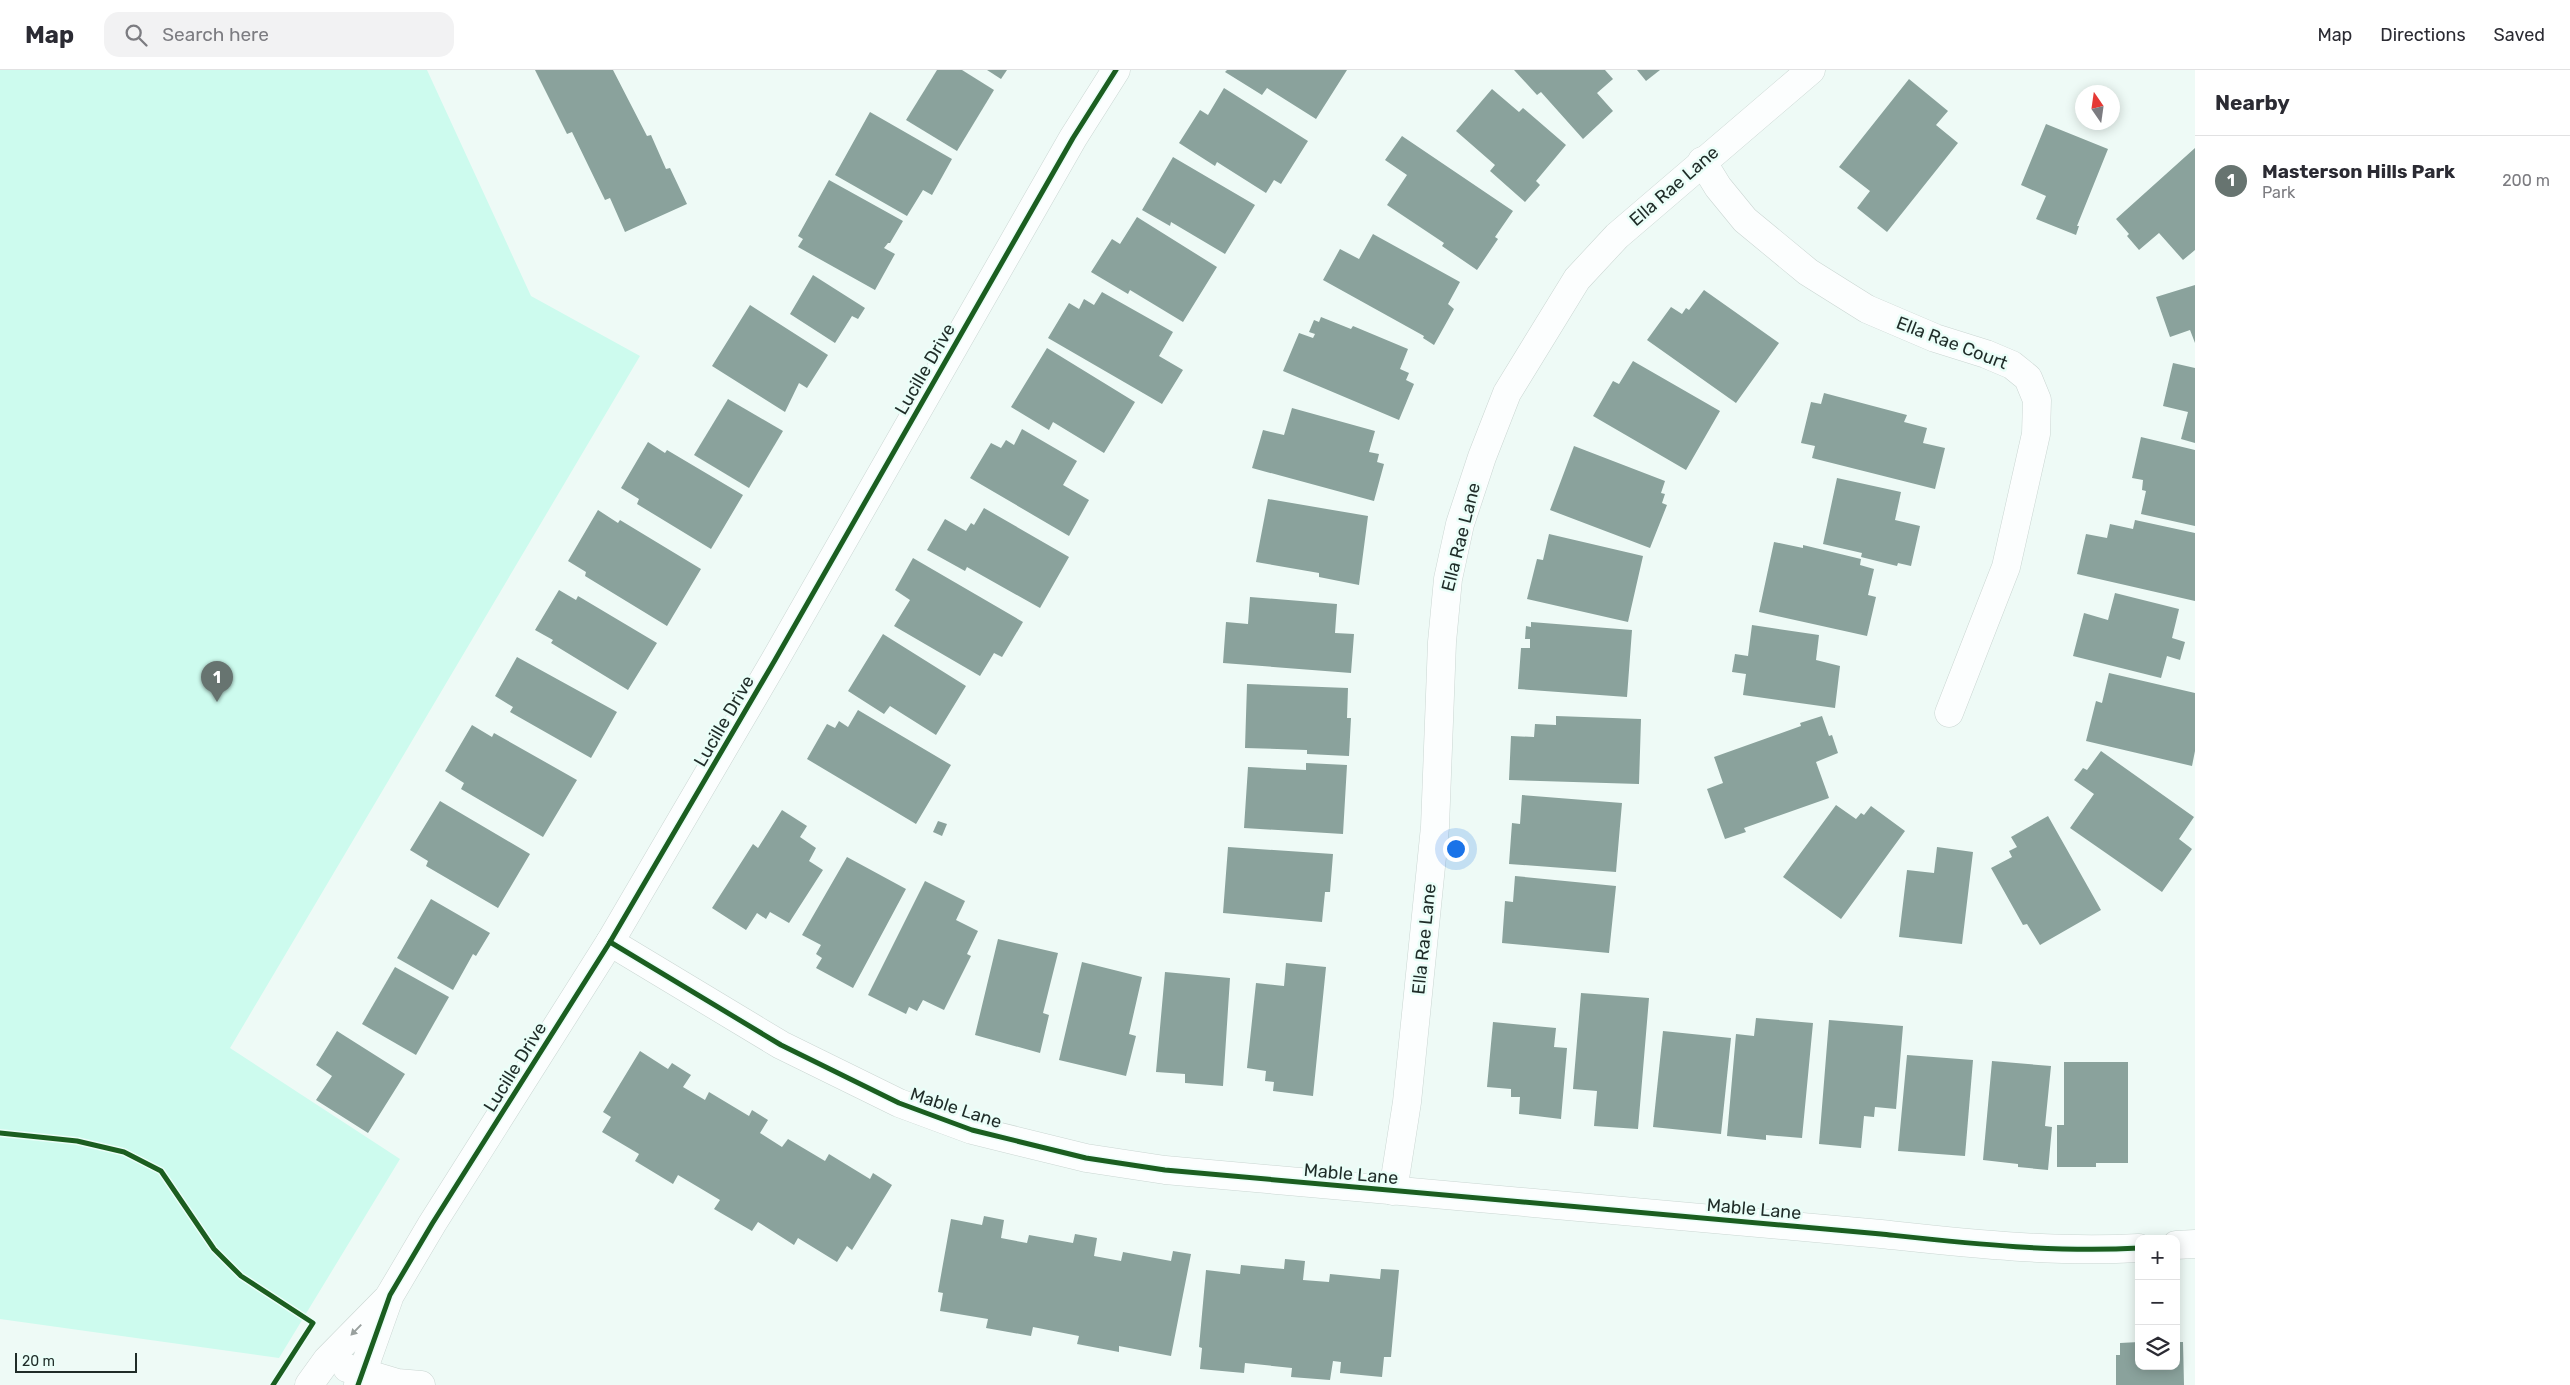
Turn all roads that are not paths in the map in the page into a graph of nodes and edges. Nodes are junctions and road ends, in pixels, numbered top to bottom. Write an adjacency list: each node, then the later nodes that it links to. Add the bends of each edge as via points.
1 (1116, 70): 5 (street, Lucille Drive, via 1073,138)
2 (1811, 70): 3 (street, Ella Rae Lane)
3 (1702, 161): 4 (street, Ella Rae Court, via 1745,220 1808,272 1867,309 1935,338 2012,365 2028,378 2037,400 2036,434 2006,567); 6 (street, Ella Rae Lane, via 1617,236 1578,279 1507,393 1460,524 1448,579 1442,642 1435,826 1407,1102)
4 (1949, 714)
5 (610, 942): 6 (street, Mable Lane, via 781,1044 899,1103 972,1130 1086,1158 1165,1170); 10 (street, Lucille Drive)
6 (1393, 1192): 9 (street, Mable Lane, via 1970,1244)
7 (2195, 1244): 8 (street)
8 (2180, 1245)
9 (2135, 1248)
10 (390, 1295): 11 (street, Lucille Drive, one-way to 11); 12 (street, Lucille Drive)
11 (327, 1360): 12 (street); 13 (street, Lucille Drive)
12 (361, 1379): 14 (street)
13 (309, 1385)
14 (421, 1385)

